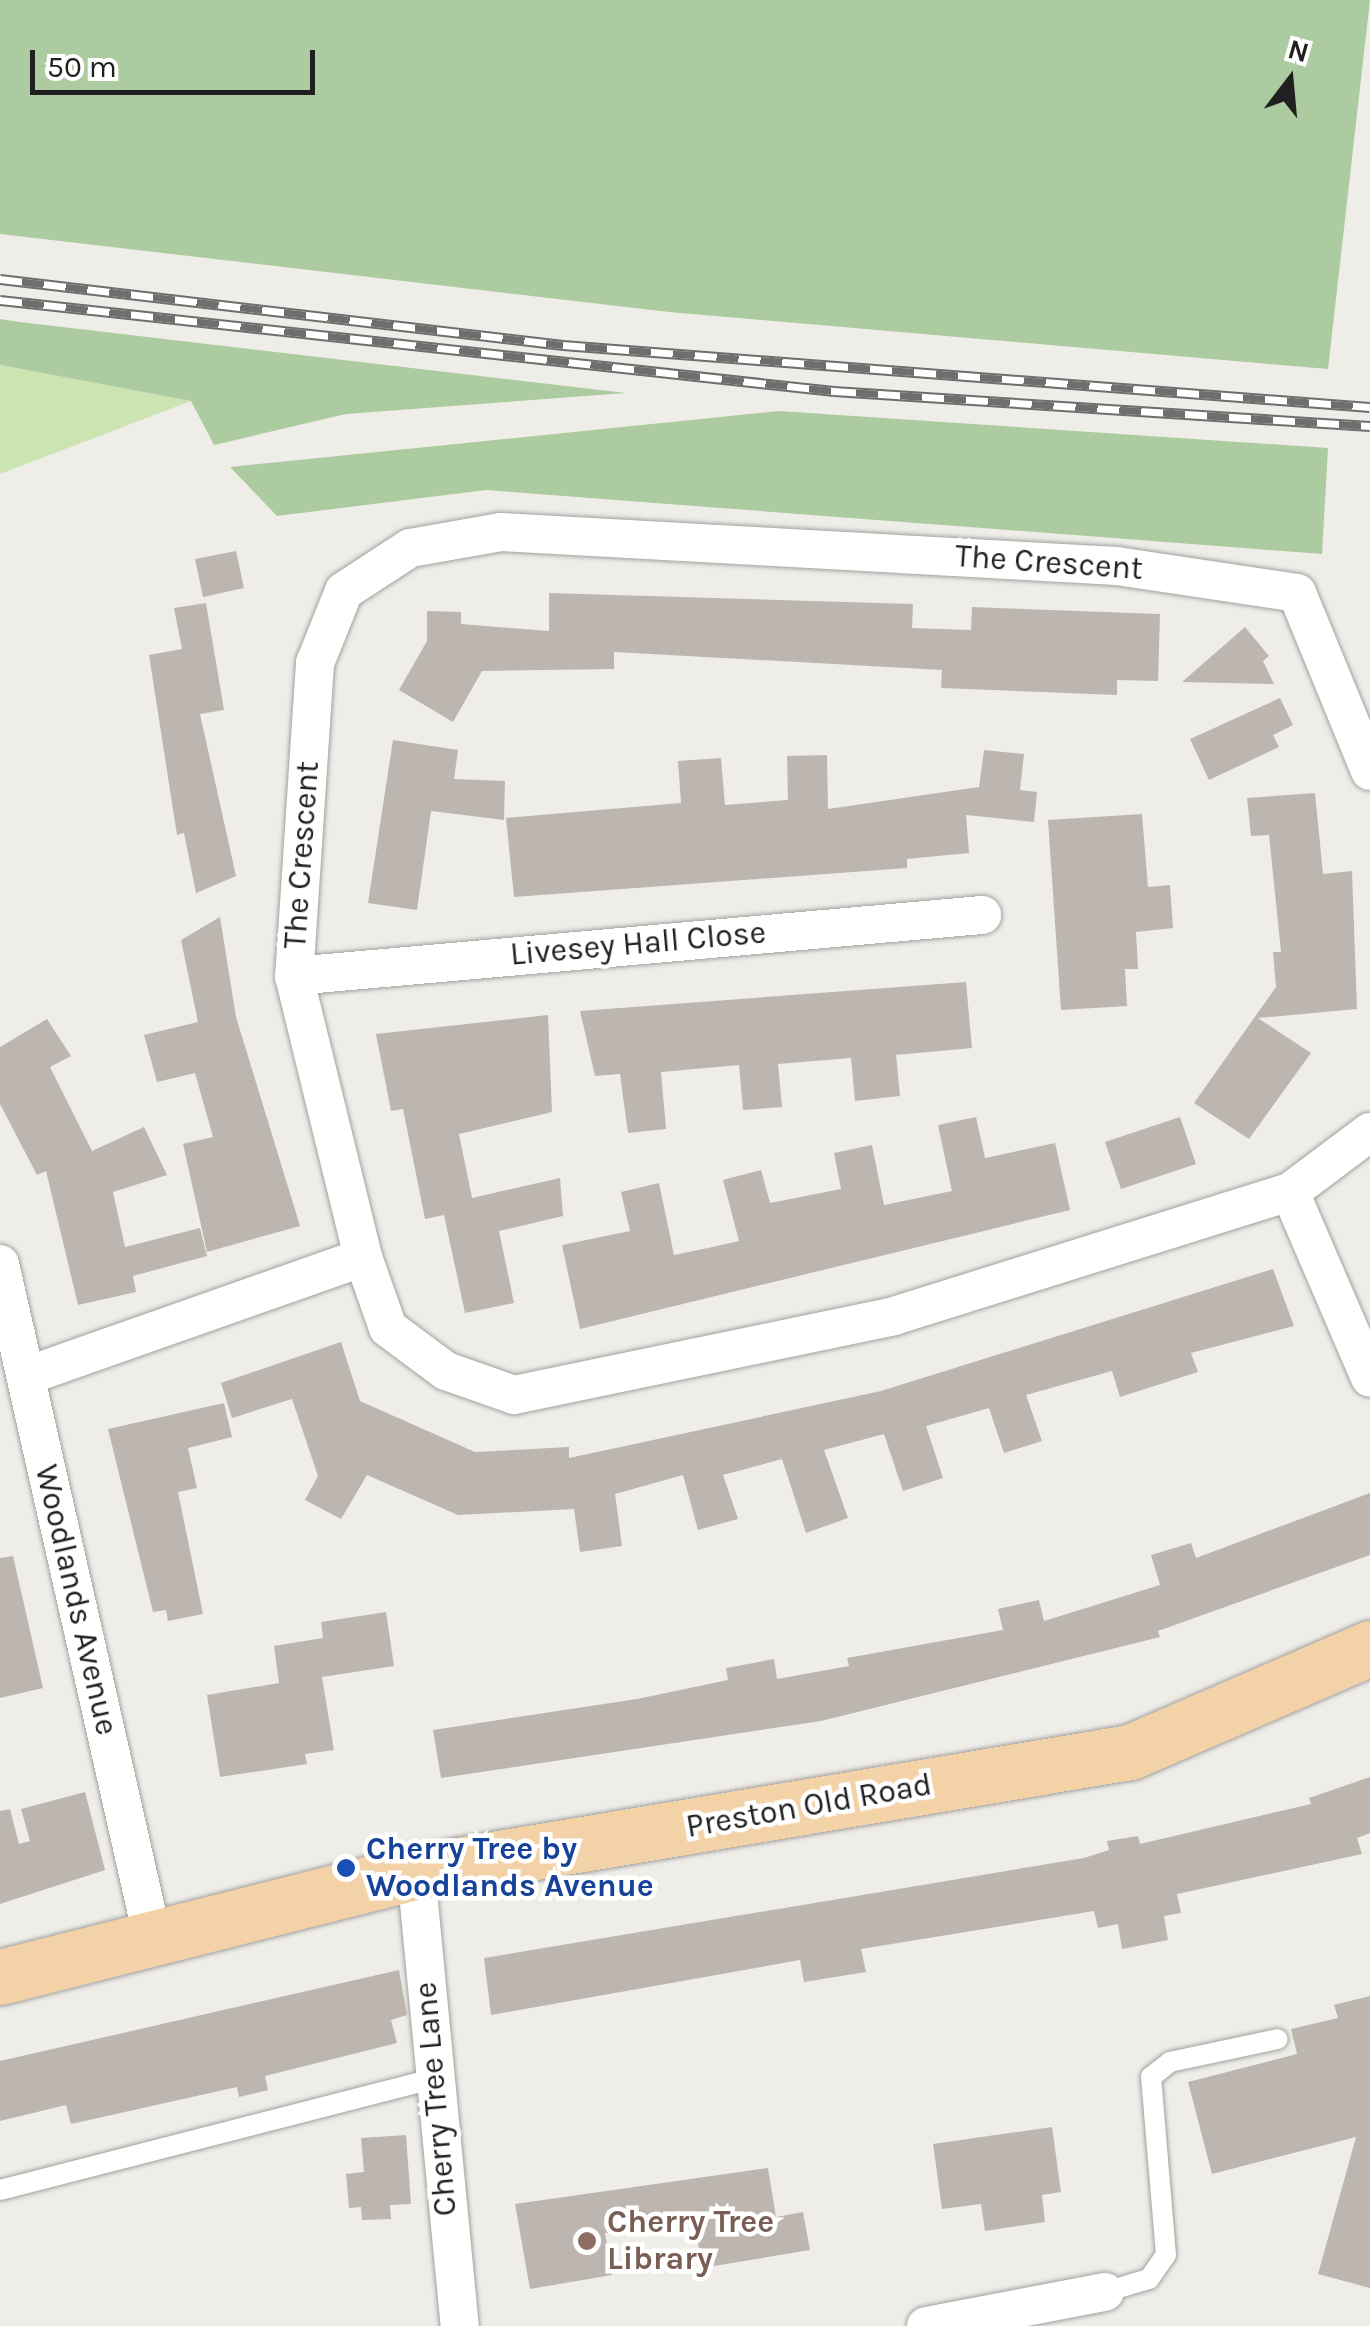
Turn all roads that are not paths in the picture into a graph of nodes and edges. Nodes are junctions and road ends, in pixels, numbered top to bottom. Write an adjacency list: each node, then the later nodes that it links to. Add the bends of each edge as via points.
1 (1370, 772): 3 (street, The Crescent, via 1297,593 1116,566 501,532 410,548 344,591 315,663)
2 (982, 915): 3 (street, Livesey Hall Close)
3 (294, 976): 6 (street, The Crescent)
4 (1370, 1132): 5 (street, The Crescent)
5 (1290, 1192): 6 (street, The Crescent, via 894,1316 514,1395 446,1371 388,1328); 9 (street)
6 (362, 1257): 8 (street)
7 (0, 1264): 8 (street, Woodlands Avenue)
8 (26, 1376): 12 (street, Woodlands Avenue)
9 (1370, 1378)
10 (1370, 1648): 11 (main road, Preston Old Road, via 1130,1752)
11 (416, 1872): 12 (main road, Preston Old Road); 15 (street, Cherry Tree Lane)
12 (152, 1936): 13 (main road, Preston Old Road)
13 (0, 1977)
14 (1278, 2039): 17 (lane, via 1170,2062 1150,2077 1166,2255 1149,2279)
15 (435, 2078): 16 (lane); 18 (street, Cherry Tree Lane)
16 (0, 2190)
17 (1106, 2292): 19 (street)
18 (460, 2326)
19 (926, 2326)

